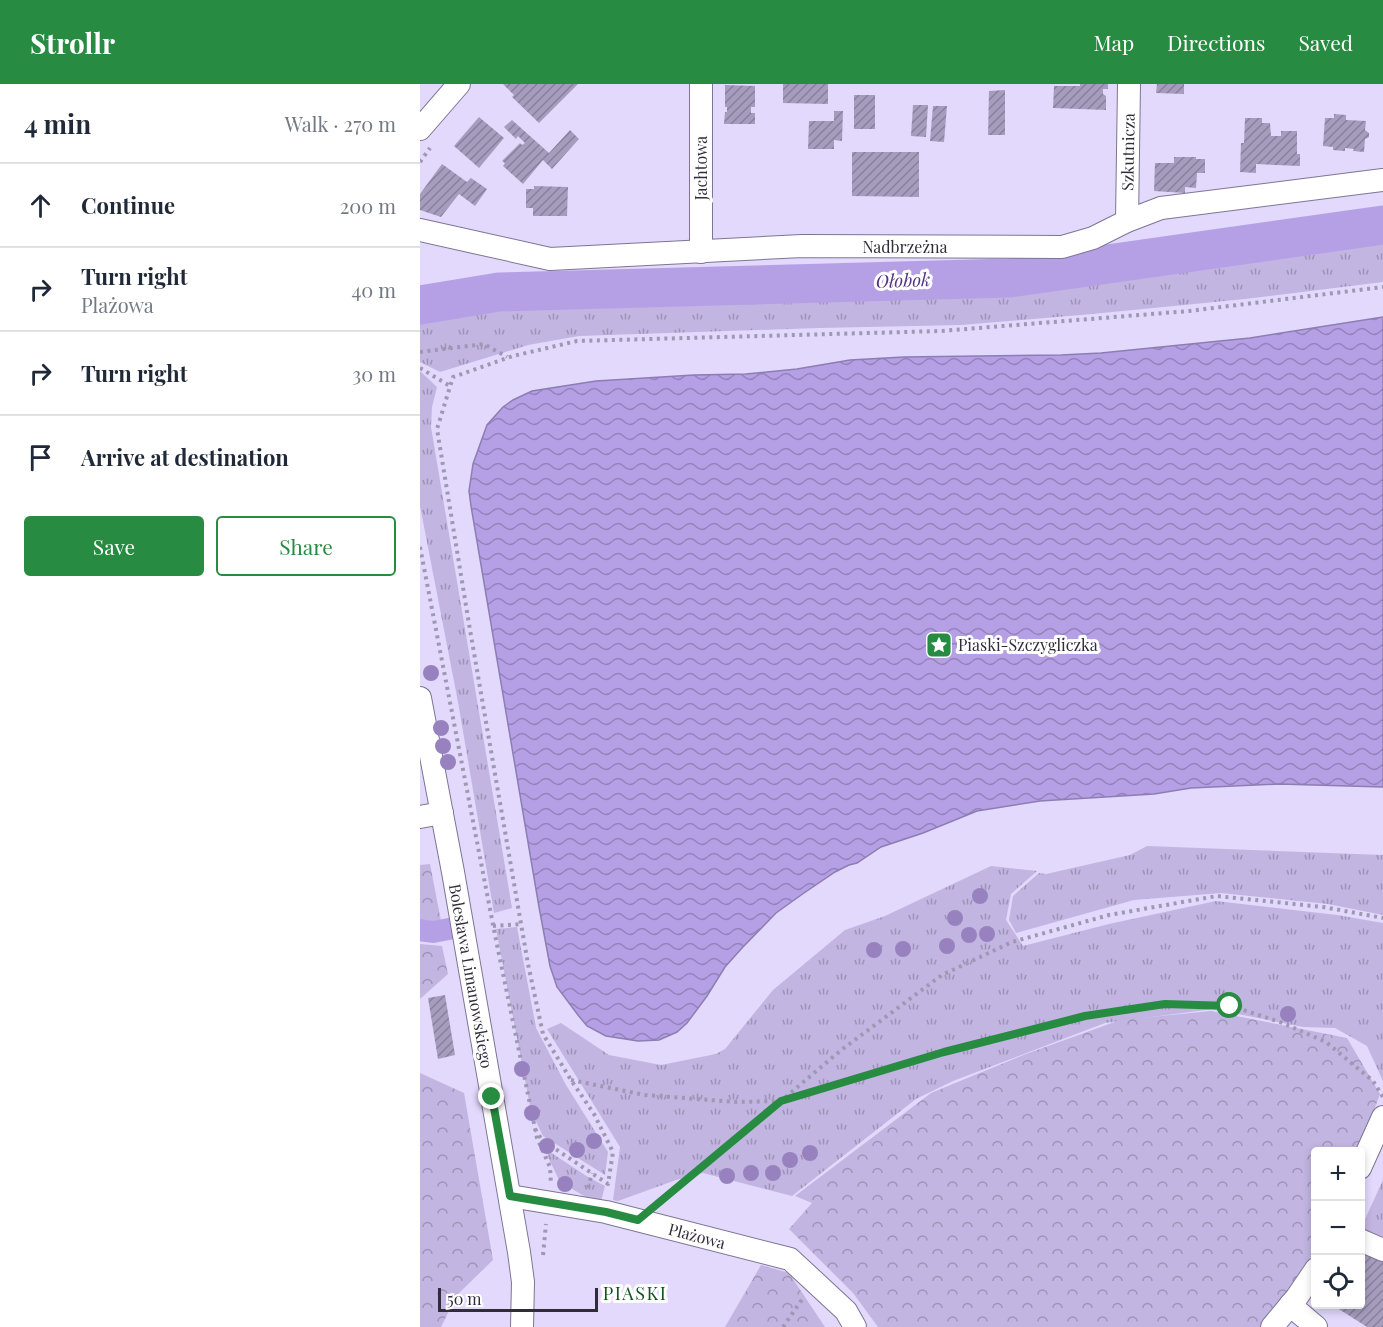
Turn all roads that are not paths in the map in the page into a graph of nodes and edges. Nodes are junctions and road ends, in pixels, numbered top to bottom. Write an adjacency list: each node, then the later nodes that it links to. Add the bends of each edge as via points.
1 (459, 84): 4 (street)
2 (701, 84): 8 (street, Jachtowa)
3 (1129, 84): 6 (street, Szkutnicza)
4 (420, 129)
5 (1383, 180): 6 (street, Nadbrzeżna, via 1161,207)
6 (1127, 220): 8 (street, Nadbrzeżna, via 1093,238 1062,247 802,246)
7 (420, 230): 8 (street, Nadbrzeżna, via 550,259)
8 (701, 252)
9 (420, 698): 10 (street, Bolesława Limanowskiego)
10 (431, 815): 13 (street, Bolesława Limanowskiego)
11 (1383, 1117): 12 (street)
12 (1365, 1157)
13 (510, 1196): 18 (street, Bolesława Limanowskiego, via 524,1282); 19 (street, Plażowa, via 606,1212 790,1259 846,1311)
14 (1365, 1242): 15 (street)
15 (1383, 1250)
16 (1311, 1276): 17 (street)
17 (1290, 1305): 20 (street); 21 (street)
18 (522, 1327)
19 (855, 1327)
20 (1272, 1327)
21 (1316, 1327)

